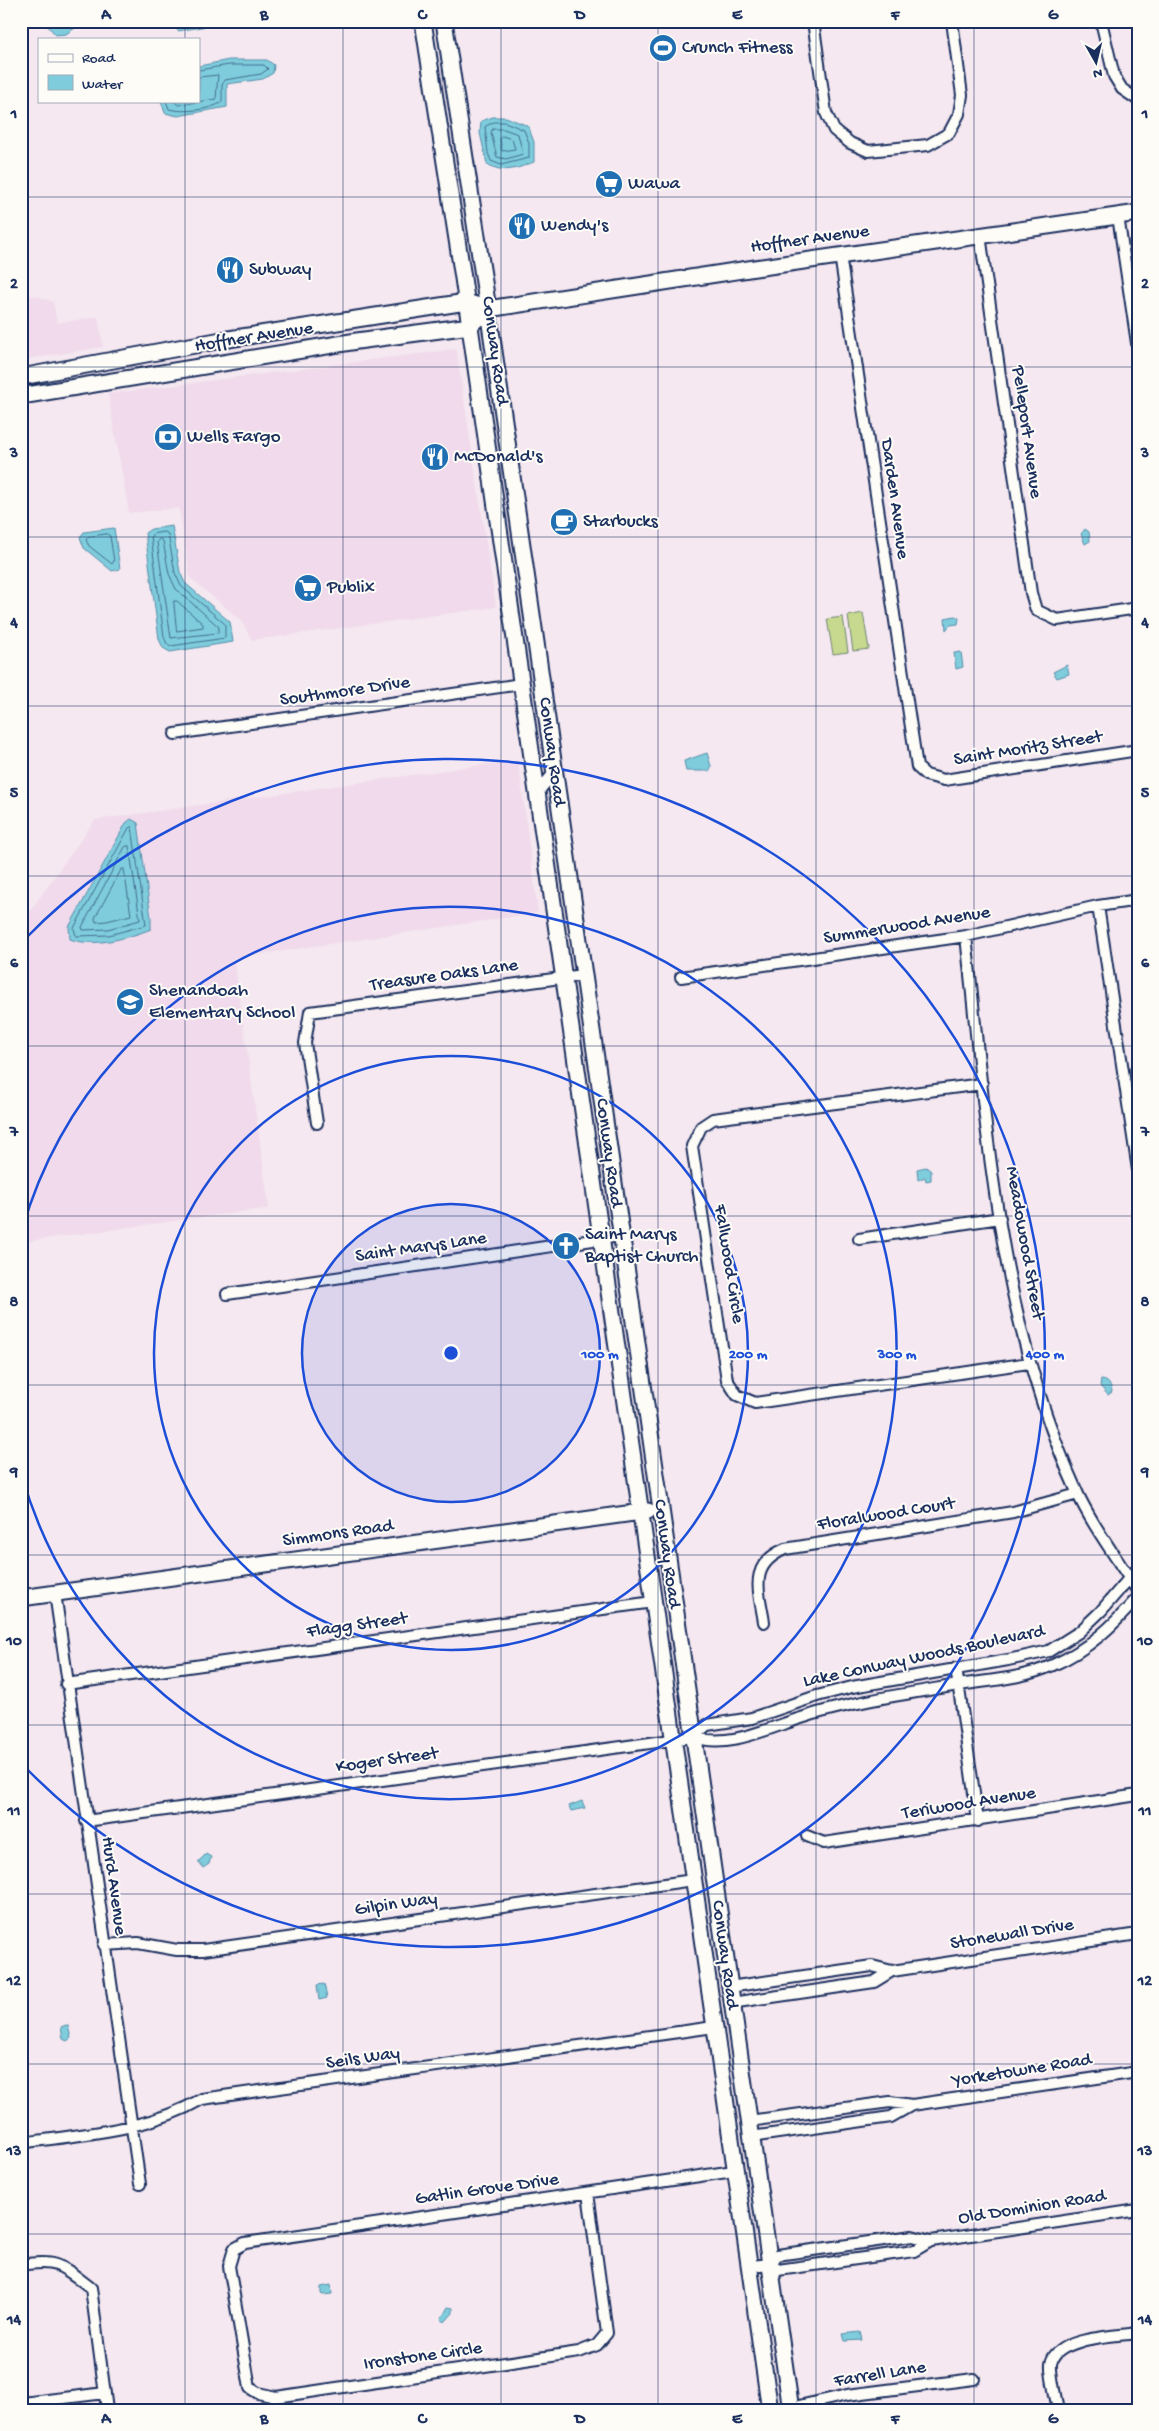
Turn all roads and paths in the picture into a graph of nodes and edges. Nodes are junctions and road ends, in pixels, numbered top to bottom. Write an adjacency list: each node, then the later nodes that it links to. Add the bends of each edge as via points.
1 (423, 21): 6 (main road, Conway Road)
2 (444, 21): 8 (main road, Conway Road)
3 (814, 21): 4 (street, via 826,112 834,130 850,143 868,150 928,145 949,133 959,114 962,94)
4 (952, 21)
5 (1101, 21): 7 (street, via 1114,76 1122,89)
6 (431, 77): 8 (main road, via 443,95); 13 (main road, Conway Road)
7 (1138, 100)
8 (457, 106): 14 (main road, Conway Road)
9 (1138, 213): 10 (main road, Hoffner Avenue)
10 (1118, 216): 11 (main road, Hoffner Avenue); 16 (street)
11 (980, 235): 12 (main road, Hoffner Avenue); 24 (street, Pelleport Avenue, via 1036,610 1057,620)
12 (840, 255): 14 (main road, Hoffner Avenue); 28 (street, Darden Avenue)
13 (466, 302): 14 (main road, Hoffner Avenue); 15 (main road, Conway Road); 17 (main road, Hoffner Avenue, via 222,340)
14 (488, 309): 15 (main road); 23 (main road, Conway Road)
15 (470, 326): 20 (main road, Hoffner Avenue, via 357,341); 21 (main road, Conway Road)
16 (1138, 350)
17 (69, 368): 18 (main road, Hoffner Avenue); 19 (main road, via 57,376 33,380)
18 (21, 377)
19 (21, 388)
20 (21, 396)
21 (496, 513): 22 (main road, Conway Road); 23 (main road, via 508,537 514,573)
22 (507, 590): 25 (main road, Conway Road); 26 (main road, via 521,603 529,657)
23 (528, 590): 26 (main road, Conway Road)
24 (1138, 608)
25 (521, 684): 27 (street, Southmore Drive); 31 (main road, Conway Road)
26 (542, 685): 30 (main road, Conway Road)
27 (175, 734)
28 (913, 748): 29 (street, Saint Moritz Street, via 917,767 944,780)
29 (1138, 750)
30 (554, 773): 31 (street); 32 (main road, Conway Road)
31 (537, 793): 32 (street); 38 (main road, Conway Road)
32 (557, 795): 36 (main road, Conway Road)
33 (1138, 900): 34 (street, Summerwood Avenue)
34 (1098, 906): 35 (street, Summerwood Avenue); 41 (street)
35 (966, 936): 37 (street, Summerwood Avenue); 39 (street, Meadowood Street)
36 (583, 975): 38 (street, Treasure Oaks Lane); 43 (main road, Conway Road)
37 (681, 977)
38 (563, 978): 40 (street, Treasure Oaks Lane, via 310,1012 305,1043); 44 (main road, Conway Road)
39 (982, 1084): 42 (street, Meadowood Street); 47 (street, Fallwood Circle, via 714,1119 701,1127 692,1146 728,1380 737,1395 755,1403)
40 (317, 1123)
41 (1138, 1170)
42 (1000, 1218): 45 (street); 47 (street, Meadowood Street, via 1011,1289)
43 (620, 1236): 44 (street, Saint Marys Lane); 49 (main road, Conway Road)
44 (600, 1239): 46 (street, Saint Marys Lane); 50 (main road, Conway Road)
45 (859, 1239)
46 (227, 1294)
47 (1029, 1363): 48 (street, Meadowood Street, via 1051,1433)
48 (1078, 1494): 52 (street, Meadowood Street); 58 (street, Floralwood Court, via 1013,1512 785,1549 772,1555 761,1566 758,1578)
49 (660, 1510): 50 (main road, Simmons Road); 62 (main road, Conway Road)
50 (640, 1513): 54 (main road, Simmons Road); 57 (main road, Conway Road)
51 (1138, 1568): 52 (street, Lake Conway Woods Boulevard)
52 (1129, 1578): 53 (street, Meadowood Street); 59 (street, Lake Conway Woods Boulevard, via 1079,1632 1049,1651)
53 (1138, 1592)
54 (54, 1593): 56 (main road, Simmons Road); 60 (street, Hurd Avenue)
55 (1138, 1597): 61 (street, Lake Conway Woods Boulevard, via 1118,1621 1086,1648 1053,1665 1015,1678)
56 (21, 1598)
57 (653, 1602): 60 (street, Flagg Street); 63 (main road, Conway Road)
58 (764, 1622)
59 (956, 1668): 61 (street); 62 (street, Lake Conway Woods Boulevard, via 817,1696 752,1718 707,1725)
60 (66, 1684): 66 (street, Hurd Avenue)
61 (958, 1685): 62 (street, Lake Conway Woods Boulevard, via 836,1708 751,1736 710,1742); 65 (street)
62 (693, 1737): 63 (street, Koger Street); 73 (main road, Conway Road)
63 (672, 1740): 66 (street, Koger Street); 68 (main road, Conway Road)
64 (1138, 1795): 65 (street, Teriwood Avenue)
65 (978, 1820): 67 (street, Teriwood Avenue, via 824,1843)
66 (86, 1821): 71 (street, Hurd Avenue)
67 (807, 1836)
68 (693, 1880): 69 (main road, Conway Road); 71 (street, Gilpin Way, via 203,1950 177,1950 138,1943)
69 (700, 1929): 74 (main road, via 711,1950 720,1985); 75 (main road, Conway Road)
70 (1138, 1934): 72 (street, Stonewall Drive)
71 (104, 1945): 80 (street, Hurd Avenue)
72 (892, 1972): 73 (street, Stonewall Drive, via 872,1966); 74 (street, Stonewall Drive, via 874,1982)
73 (729, 1987): 74 (main road, Conway Road)
74 (731, 2002): 77 (main road, Conway Road)
75 (714, 2027): 77 (main road, via 727,2045); 80 (street, Seils Way, via 202,2099 178,2113); 83 (main road, Conway Road)
76 (1138, 2072): 78 (street, Yorketowne Road)
77 (744, 2091): 79 (main road, Conway Road)
78 (912, 2105): 79 (street, Yorketowne Road, via 890,2102); 81 (street, Yorketowne Road, via 891,2116)
79 (749, 2122): 81 (main road, Conway Road)
80 (132, 2127): 82 (street, Seils Way); 84 (street, Hurd Avenue)
81 (751, 2137): 87 (main road, Conway Road)
82 (21, 2143)
83 (735, 2171): 85 (street, Gatlin Grove Drive); 87 (main road, via 748,2183); 92 (main road, Conway Road)
84 (140, 2184)
85 (588, 2193): 89 (street, Gatlin Grove Drive); 89 (street, Ironstone Circle, via 608,2333 597,2345 579,2352 276,2396 258,2393 250,2388 229,2266 234,2248)
86 (1138, 2210): 88 (street, Old Dominion Road)
87 (763, 2218): 90 (main road, Conway Road)
88 (931, 2240): 90 (street, Old Dominion Road, via 912,2236 777,2255); 90 (street, Old Dominion Road, via 914,2251 778,2270)
89 (245, 2243)
90 (770, 2264): 92 (street, Old Dominion Road); 98 (main road, Conway Road)
91 (21, 2265): 96 (street, via 44,2261 61,2265 91,2288)
92 (750, 2266): 94 (main road, Conway Road)
93 (1138, 2333): 101 (street, via 1071,2343 1058,2351 1051,2363)
94 (763, 2358): 98 (main road, via 777,2392); 100 (main road, Conway Road)
95 (974, 2379): 98 (street, Farrell Lane, via 847,2395)
96 (105, 2393): 97 (street); 99 (street)
97 (23, 2403)
98 (790, 2409)
99 (107, 2410)
100 (770, 2410)
101 (1058, 2410)

